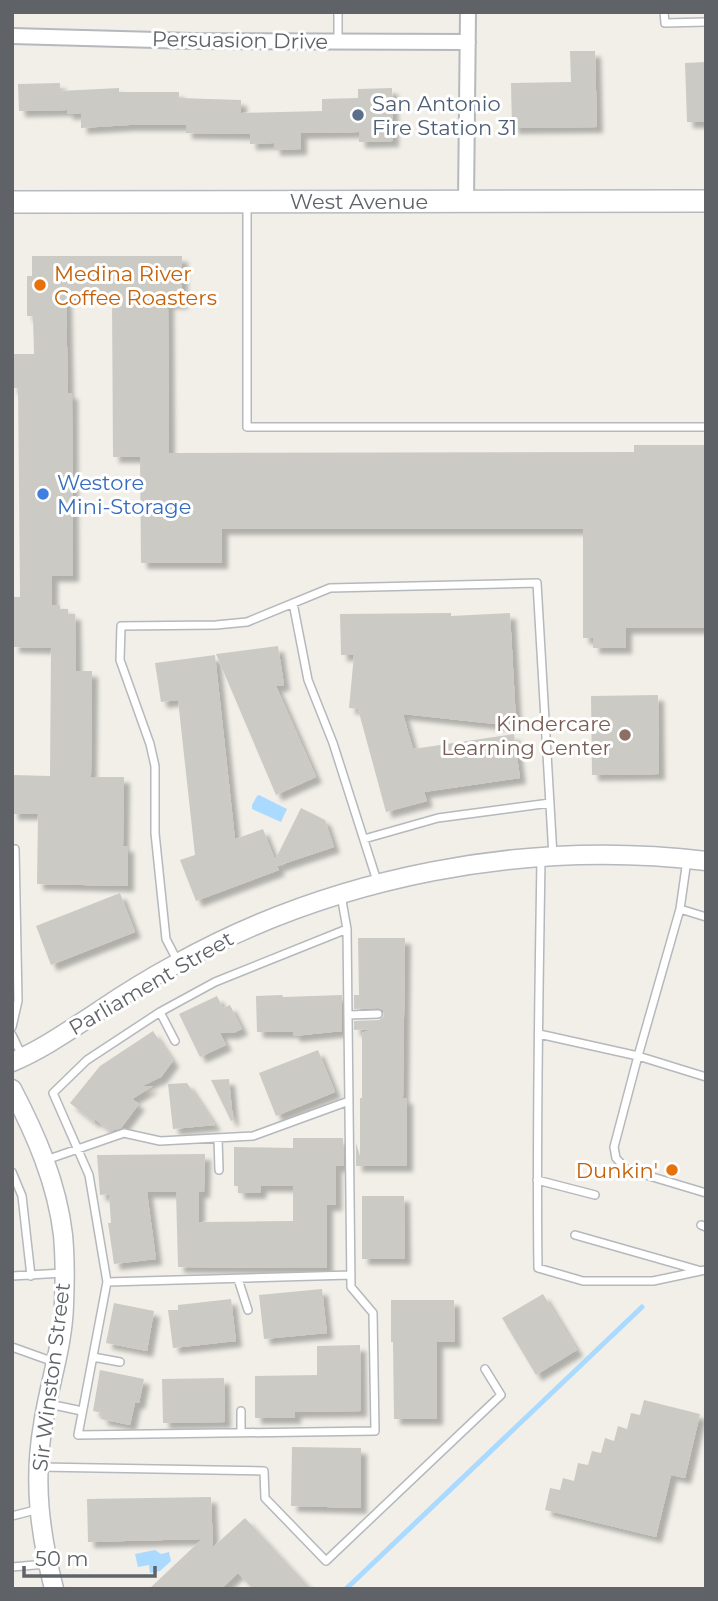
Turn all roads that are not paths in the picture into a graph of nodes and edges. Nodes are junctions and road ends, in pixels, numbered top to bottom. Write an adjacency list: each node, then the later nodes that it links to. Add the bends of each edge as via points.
1 (338, 12): 6 (lane)
2 (468, 12): 7 (street)
3 (664, 12): 4 (lane, via 665,23)
4 (706, 22)
5 (12, 36): 6 (street, Persuasion Drive)
6 (338, 41): 7 (street, Persuasion Drive)
7 (468, 42): 9 (street)
8 (247, 201): 9 (main road, West Avenue); 11 (main road, West Avenue); 12 (lane, via 247,427)
9 (466, 201): 10 (main road, West Avenue)
10 (706, 201)
11 (12, 202)
12 (706, 427)
13 (293, 603): 14 (lane, via 330,588 537,583); 15 (lane, via 308,680); 25 (lane, via 247,622 121,626 120,660 155,766 155,832 166,939)
14 (550, 803): 15 (lane, via 438,818); 17 (lane)
15 (364, 839): 20 (lane)
16 (12, 849): 29 (lane, via 18,1001)
17 (547, 856): 18 (street, Parliament Street); 20 (street, Parliament Street, via 426,873); 31 (lane)
18 (687, 859): 19 (street, Parliament Street); 22 (lane)
19 (706, 861)
20 (378, 885): 21 (street, Parliament Street)
21 (340, 894): 24 (lane); 25 (street, Parliament Street, via 244,929)
22 (680, 909): 23 (lane); 34 (lane)
23 (706, 917)
24 (347, 929): 26 (lane, via 215,982); 28 (lane)
25 (178, 963): 35 (street, Parliament Street)
26 (160, 1012): 33 (lane); 40 (lane, via 87,1060 52,1093)
27 (378, 1014): 28 (lane)
28 (348, 1015): 38 (lane)
29 (13, 1017): 30 (lane)
30 (12, 1027)
31 (539, 1034): 34 (lane); 44 (lane)
32 (12, 1035): 35 (lane)
33 (175, 1041)
34 (638, 1056): 36 (lane); 45 (lane, via 614,1147 616,1158 626,1169)
35 (18, 1060)
36 (706, 1077)
37 (12, 1089): 41 (street, Sir Winston Street)
38 (349, 1101): 39 (lane, via 253,1136); 50 (lane)
39 (218, 1138): 40 (lane, via 160,1140 124,1133); 42 (lane)
40 (78, 1149): 41 (lane); 54 (lane, via 89,1175)
41 (45, 1160): 49 (street, Sir Winston Street, via 61,1223)
42 (219, 1170)
43 (12, 1172): 52 (lane, via 22,1196)
44 (537, 1180): 46 (lane); 48 (lane, via 538,1268 583,1281 653,1281)
45 (706, 1193)
46 (595, 1195)
47 (575, 1235): 48 (lane)
48 (706, 1270)
49 (64, 1273): 52 (lane); 59 (street, Sir Winston Street)
50 (351, 1275): 53 (lane); 64 (lane, via 351,1287 373,1313 375,1431)
51 (12, 1276): 52 (lane)
52 (31, 1276)
53 (238, 1279): 54 (lane); 55 (lane)
54 (107, 1282): 57 (lane)
55 (248, 1310)
56 (12, 1347): 59 (lane)
57 (93, 1357): 58 (lane); 62 (lane)
58 (120, 1362)
59 (57, 1363): 61 (street, Sir Winston Street)
60 (485, 1369): 65 (lane, via 501,1395 326,1561 265,1498 264,1471)
61 (46, 1403): 62 (lane); 65 (street, Sir Winston Street)
62 (82, 1411): 64 (lane, via 78,1435)
63 (241, 1411): 64 (lane)
64 (241, 1432)
65 (37, 1467): 66 (street, Sir Winston Street)
66 (39, 1509): 67 (lane); 68 (street, Sir Winston Street)
67 (12, 1516)
68 (47, 1564): 69 (lane); 70 (street, Sir Winston Street)
69 (12, 1567)
70 (54, 1589)

